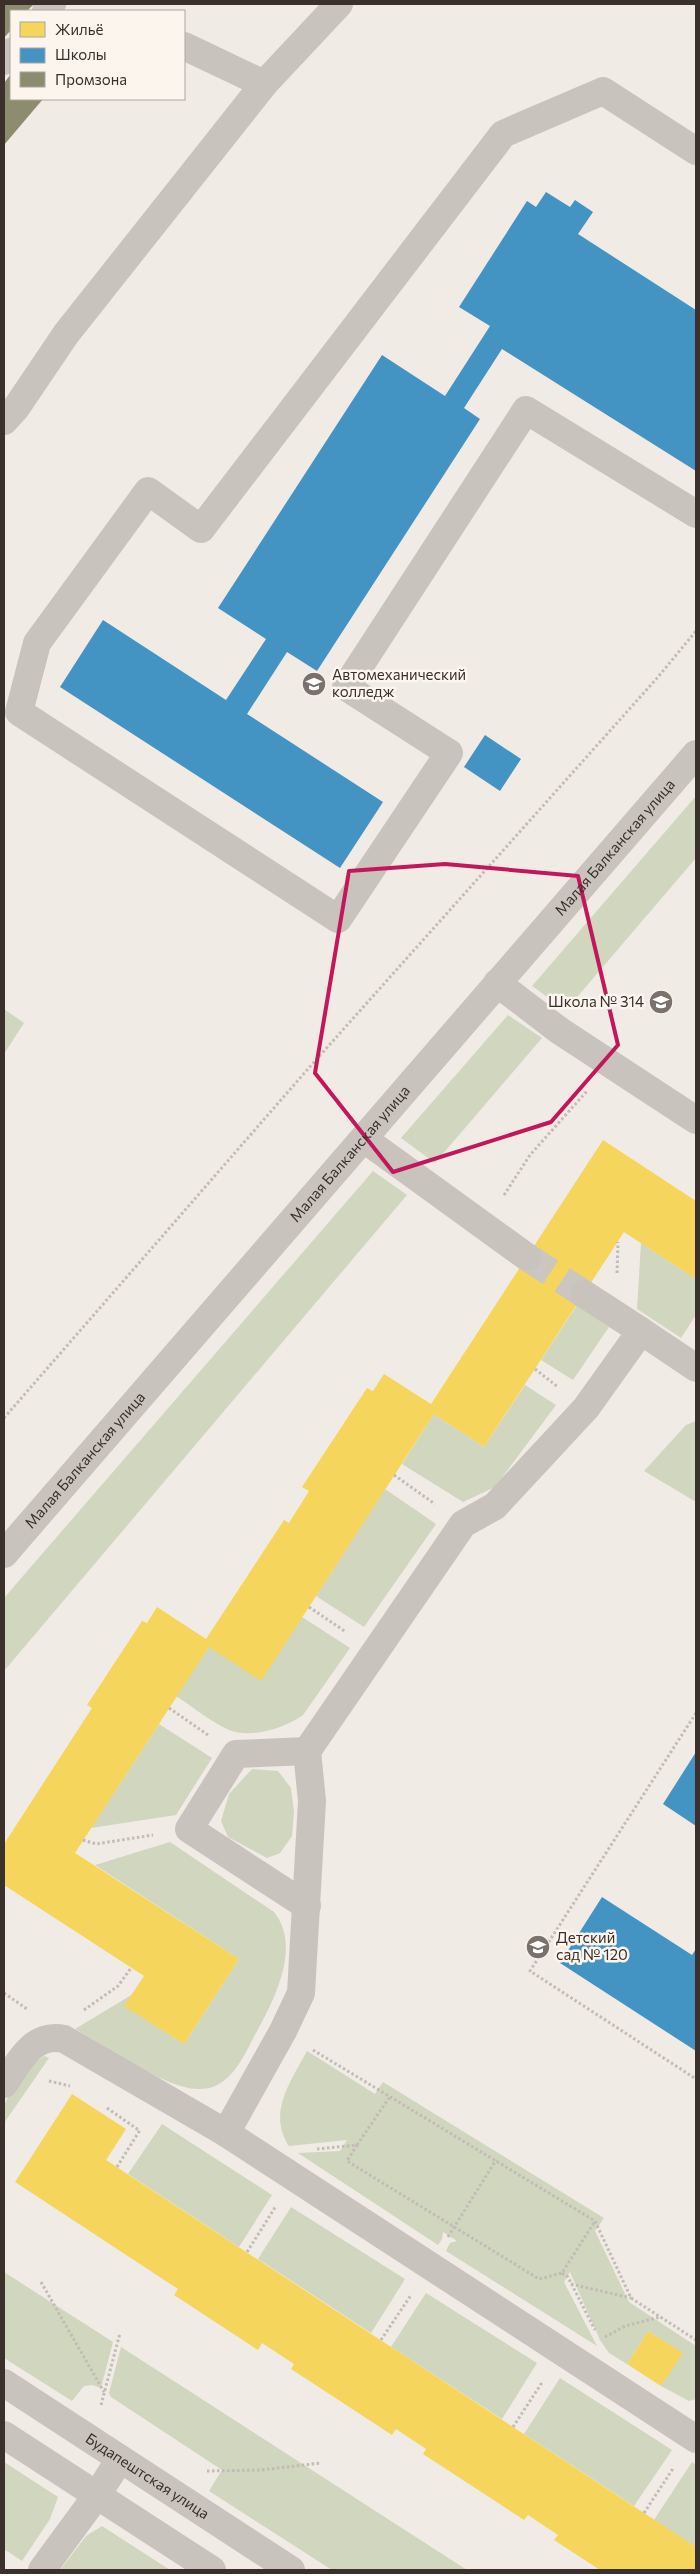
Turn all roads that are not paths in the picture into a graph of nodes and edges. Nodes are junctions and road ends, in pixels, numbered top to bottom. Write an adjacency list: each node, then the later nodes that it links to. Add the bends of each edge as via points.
1 (339, 4): 3 (street)
2 (185, 46): 3 (street)
3 (264, 84): 5 (street, via 88,306)
4 (696, 151): 6 (street, via 603,91 503,134 201,529 148,491 36,643 19,712 338,919 449,753 346,686 526,410)
5 (4, 421)
6 (696, 514)
7 (696, 754): 8 (street, Малая Балканская улица)
8 (497, 984): 9 (street, via 560,1031); 10 (street, Малая Балканская улица)
9 (696, 1120)
10 (364, 1139): 11 (street); 15 (street, Малая Балканская улица)
11 (527, 1257)
12 (584, 1294): 13 (street)
13 (641, 1331): 14 (street); 16 (street, via 586,1408 495,1506 463,1524)
14 (696, 1368)
15 (4, 1554)
16 (307, 1751): 17 (street, via 312,1801); 17 (street, via 236,1754 189,1829)
17 (307, 1906): 19 (street, via 301,1993 283,2032)
18 (4, 2084): 19 (street, via 24,2055 37,2043 52,2036 64,2039)
19 (226, 2133): 22 (street)
20 (4, 2383): 23 (street, Будапештская улица)
21 (4, 2435): 24 (street)
22 (695, 2438)
23 (120, 2459): 24 (street); 27 (street, Будапештская улица)
24 (97, 2495): 25 (street); 26 (street)
25 (42, 2570)
26 (212, 2570)
27 (291, 2570)

